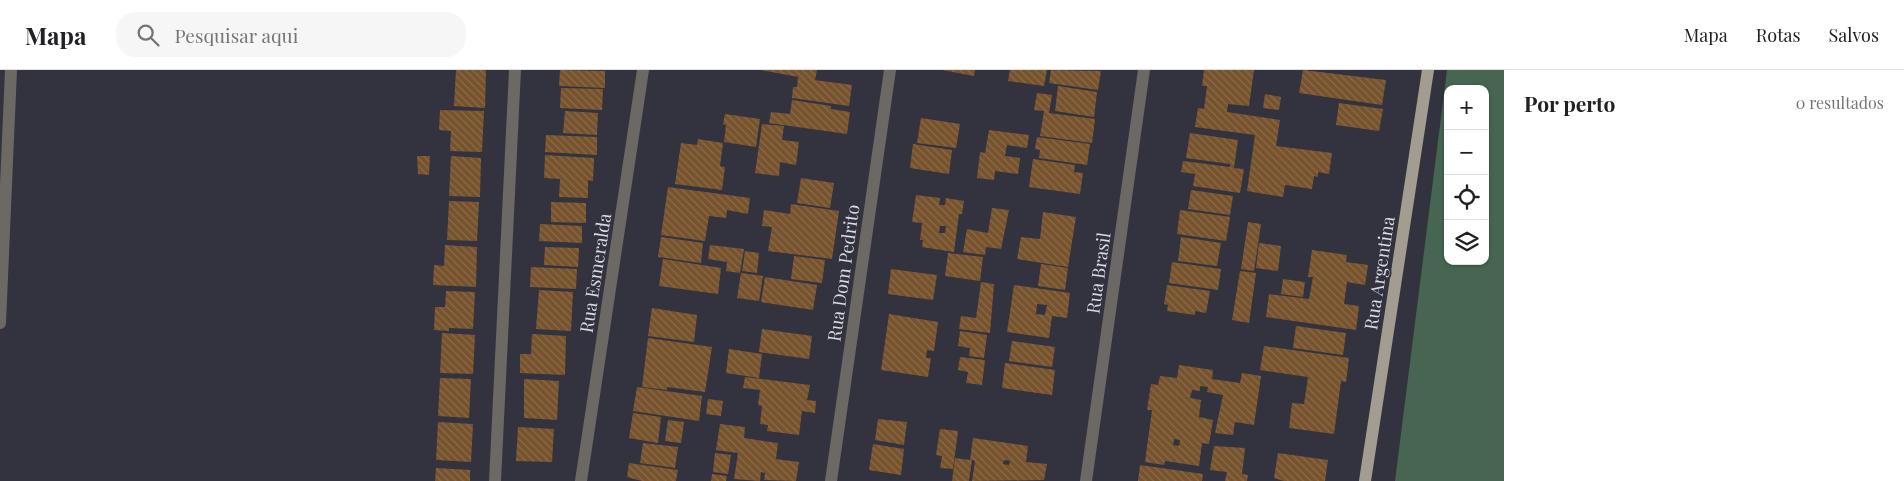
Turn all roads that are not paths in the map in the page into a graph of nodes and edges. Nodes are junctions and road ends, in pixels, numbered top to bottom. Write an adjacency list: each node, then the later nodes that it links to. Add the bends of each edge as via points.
1 (11, 70): 7 (street)
2 (514, 70): 8 (street)
3 (644, 70): 9 (street, Rua Esmeralda)
4 (890, 70): 10 (street, Rua Dom Pedrito)
5 (1144, 70): 11 (street, Rua Brasil)
6 (1428, 70): 12 (main road, Rua Argentina)
7 (0, 322)
8 (495, 481)
9 (581, 481)
10 (831, 481)
11 (1086, 481)
12 (1365, 481)

